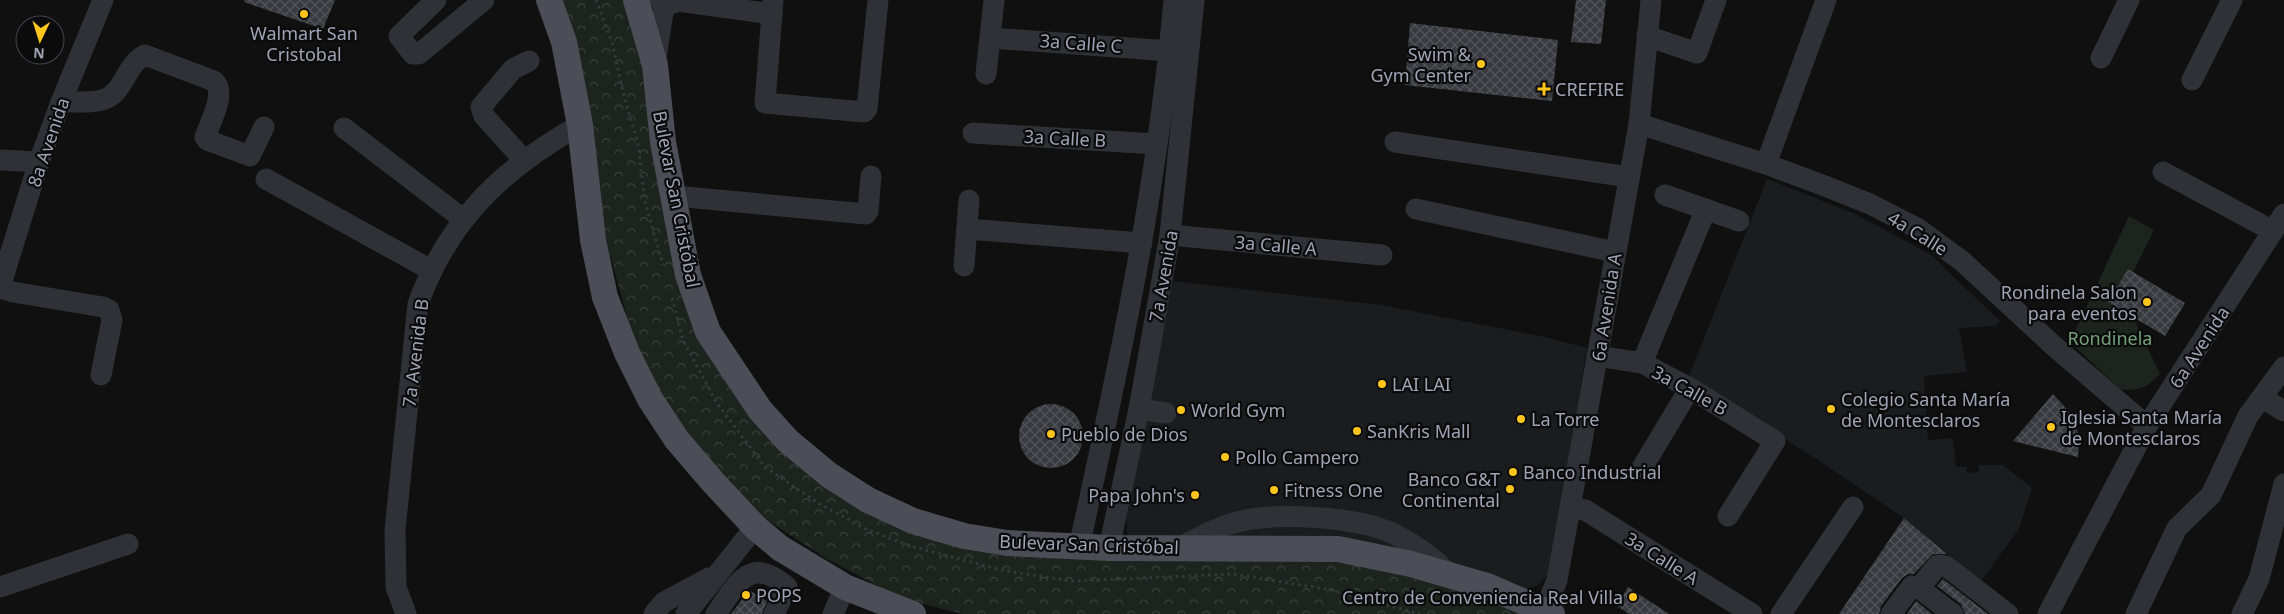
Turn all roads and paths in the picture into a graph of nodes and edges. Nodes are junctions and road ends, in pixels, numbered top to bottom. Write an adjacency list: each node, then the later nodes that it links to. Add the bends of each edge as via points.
1 (103, 0): 26 (street, 8a Avenida)
2 (436, 0): 3 (street, via 399,36 413,54 419,54)
3 (484, 0)
4 (549, 0): 28 (main road, via 564,42)
5 (596, 0): 59 (path, via 612,42 638,144 646,202)
6 (636, 0): 23 (main road, Bulevar San Cristóbal)
7 (878, 0): 17 (street, via 867,109 864,112 765,103)
8 (994, 0): 19 (street)
9 (1174, 0): 20 (street, 7a Avenida)
10 (1194, 0): 52 (street, 7a Avenida)
11 (1651, 0): 18 (street, 6a Avenida A)
12 (1716, 0): 18 (street, via 1697,53)
13 (1826, 0): 38 (street)
14 (2129, 0): 21 (street)
15 (2232, 0): 25 (street)
16 (662, 3): 17 (street, via 678,1); 23 (street)
17 (773, 7)
18 (1647, 36): 27 (street, 6a Avenida A)
19 (991, 38): 20 (street, 3a Calle C); 24 (street)
20 (1170, 51): 34 (street, 7a Avenida)
21 (2101, 58)
22 (529, 61): 36 (street, via 513,69 481,106 484,116)
23 (654, 65): 32 (main road, Bulevar San Cristóbal)
24 (986, 74)
25 (2192, 80)
26 (61, 102): 29 (street, via 103,100 112,96 144,55 219,86 220,94 205,137 207,140 250,156); 37 (street, 8a Avenida)
27 (1639, 124): 38 (street, 4a Calle); 41 (street, 6a Avenida A)
28 (580, 125): 36 (street, 7a Avenida B); 80 (main road, via 594,240 605,297 626,353 650,399 677,440)
29 (264, 127)
30 (344, 128): 48 (street)
31 (973, 133): 34 (street, 3a Calle B)
32 (664, 142): 44 (street); 55 (main road, Bulevar San Cristóbal)
33 (1395, 142): 41 (street)
34 (1156, 144): 53 (street, 7a Avenida)
35 (0, 160): 37 (street)
36 (524, 160): 48 (street, 7a Avenida B)
37 (39, 162): 60 (street, 8a Avenida)
38 (1766, 164): 73 (street, 4a Calle, via 1870,204 1917,228 1962,261 2068,359)
39 (2163, 172): 50 (street)
40 (871, 176): 44 (street, via 866,214)
41 (1629, 177): 54 (street, 6a Avenida A)
42 (266, 179): 58 (street)
43 (1665, 195): 47 (street)
44 (686, 197): 55 (street, via 688,230)
45 (969, 200): 51 (street)
46 (1416, 209): 54 (street)
47 (1706, 209): 49 (street); 63 (street)
48 (463, 219): 58 (street, 7a Avenida B)
49 (1739, 221)
50 (2279, 223): 73 (street, 6a Avenida)
51 (967, 229): 53 (street); 57 (street)
52 (1170, 235): 56 (street, 3a Calle A); 67 (street, 7a Avenida)
53 (1142, 243): 65 (street, 7a Avenida)
54 (1615, 252): 62 (street, 6a Avenida A)
55 (684, 254): 82 (main road, Bulevar San Cristóbal, via 708,332 760,410 788,441 829,475 868,500 922,524 1007,544)
56 (1382, 255)
57 (964, 266)
58 (431, 270): 93 (street, 7a Avenida B, via 418,304 395,530 396,587)
59 (665, 272)
60 (0, 287): 66 (street, via 109,310 112,320)
61 (670, 289): 100 (path, via 683,340 716,402 765,467 818,503 866,528 910,546 1005,571 1072,581 1234,574 1331,590)
62 (1598, 356): 63 (street, 3a Calle B); 77 (street, 6a Avenida A)
63 (1642, 363): 68 (street, 3a Calle B)
64 (2284, 367): 69 (street)
65 (1118, 371): 67 (street); 82 (street, 7a Avenida)
66 (101, 375)
67 (1145, 375): 70 (street, 7a Avenida)
68 (1690, 388): 74 (street); 78 (street, 3a Calle B, via 1775,441)
69 (2262, 398): 71 (street); 106 (street, via 2248,416 2211,495 2177,528)
70 (1139, 409): 72 (street); 83 (street, 7a Avenida)
71 (2284, 411)
72 (1166, 413)
73 (2147, 426): 105 (street, 6a Avenida)
74 (1642, 468)
75 (2284, 484): 79 (street)
76 (1853, 507): 102 (street)
77 (1571, 508): 91 (street, 6a Avenida A); 101 (street, 3a Calle A, via 1585,510)
78 (1728, 516)
79 (2279, 526): 107 (street)
80 (755, 527): 84 (main road); 85 (street)
81 (128, 544): 87 (street)
82 (1079, 547): 83 (main road, Bulevar San Cristóbal)
83 (1109, 548): 91 (main road, Bulevar San Cristóbal, via 1338,549 1412,564 1486,586)
84 (790, 554): 86 (street); 88 (street); 89 (main road)
85 (718, 573): 94 (street, via 664,602); 95 (street)
86 (766, 574): 88 (street); 96 (street, via 751,574 739,580)
87 (0, 587)
88 (787, 587): 97 (street)
89 (845, 587): 98 (street); 99 (main road)
90 (1919, 588): 92 (street); 103 (street, via 1912,586 1908,589); 104 (street, via 1938,565 1946,566)
91 (1548, 612)
92 (1950, 613)
93 (406, 614)
94 (654, 614)
95 (686, 614)
96 (716, 614)
97 (774, 614)
98 (833, 614)
99 (913, 614)
100 (1420, 614)
101 (1752, 614)
102 (1781, 614)
103 (1891, 614)
104 (2008, 614)
105 (2048, 614)
106 (2136, 614)
107 (2242, 614)

